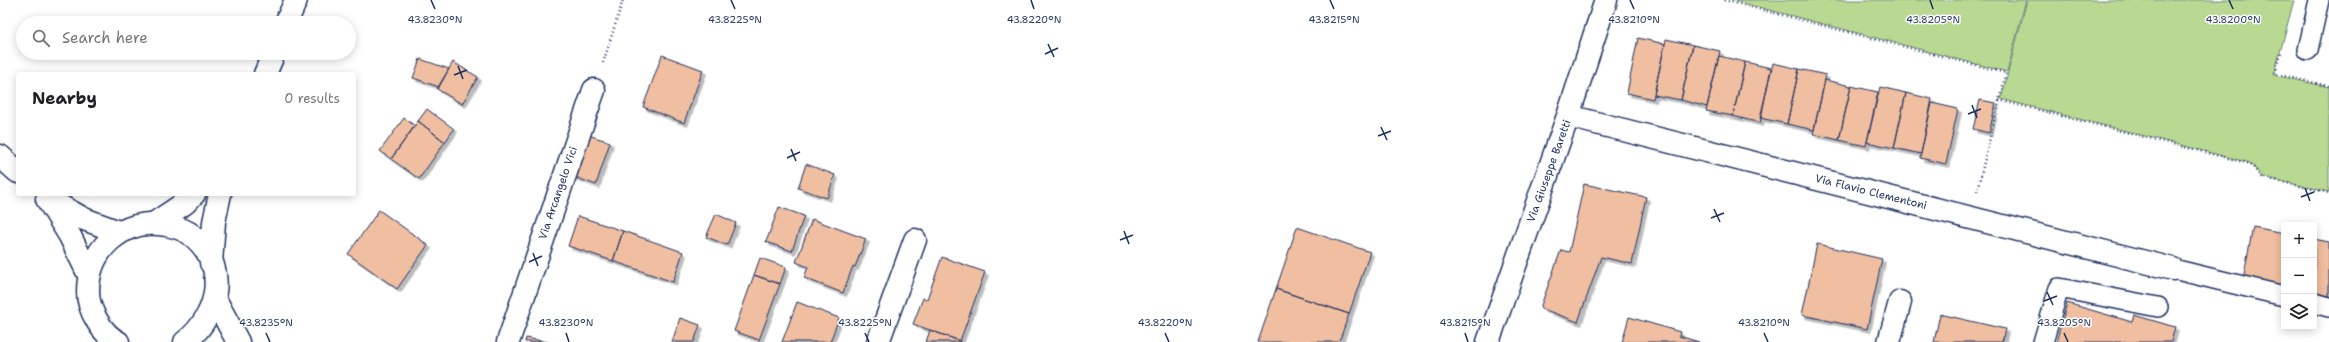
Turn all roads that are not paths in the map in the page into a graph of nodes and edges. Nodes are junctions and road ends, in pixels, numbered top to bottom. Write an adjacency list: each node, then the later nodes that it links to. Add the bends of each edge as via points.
1 (296, 0): 4 (street)
2 (1606, 0): 9 (street, Via Giuseppe Baretti)
3 (2319, 0): 5 (lane)
4 (289, 16)
5 (2308, 50)
6 (271, 60): 7 (street)
7 (266, 72)
8 (594, 90): 30 (street, Via Arcangelo Vici)
9 (1568, 116): 19 (street, Via Flavio Clementoni); 32 (street, Via Giuseppe Baretti)
10 (0, 156): 11 (street)
11 (16, 170)
12 (45, 196): 16 (street, via 84,219); 20 (street, via 70,236)
13 (192, 196): 15 (street)
14 (220, 196): 18 (street, via 214,222)
15 (155, 223): 16 (street, via 136,225); 18 (street, via 172,226 188,233 202,247)
16 (119, 232): 20 (street, via 105,243 95,258)
17 (915, 240): 31 (street)
18 (211, 263): 22 (street, via 216,281)
19 (2173, 269): 21 (lane)
20 (89, 275): 27 (street, via 88,293 92,311)
21 (2281, 295)
22 (215, 299): 28 (street, via 209,316 199,331); 29 (street)
23 (1900, 302): 33 (street)
24 (2317, 305): 26 (lane)
25 (2158, 307): 34 (lane, via 2059,288)
26 (2329, 307)
27 (114, 341)
28 (185, 342)
29 (238, 342)
30 (508, 342)
31 (878, 342)
32 (1488, 342)
33 (1889, 342)
34 (2043, 342)

